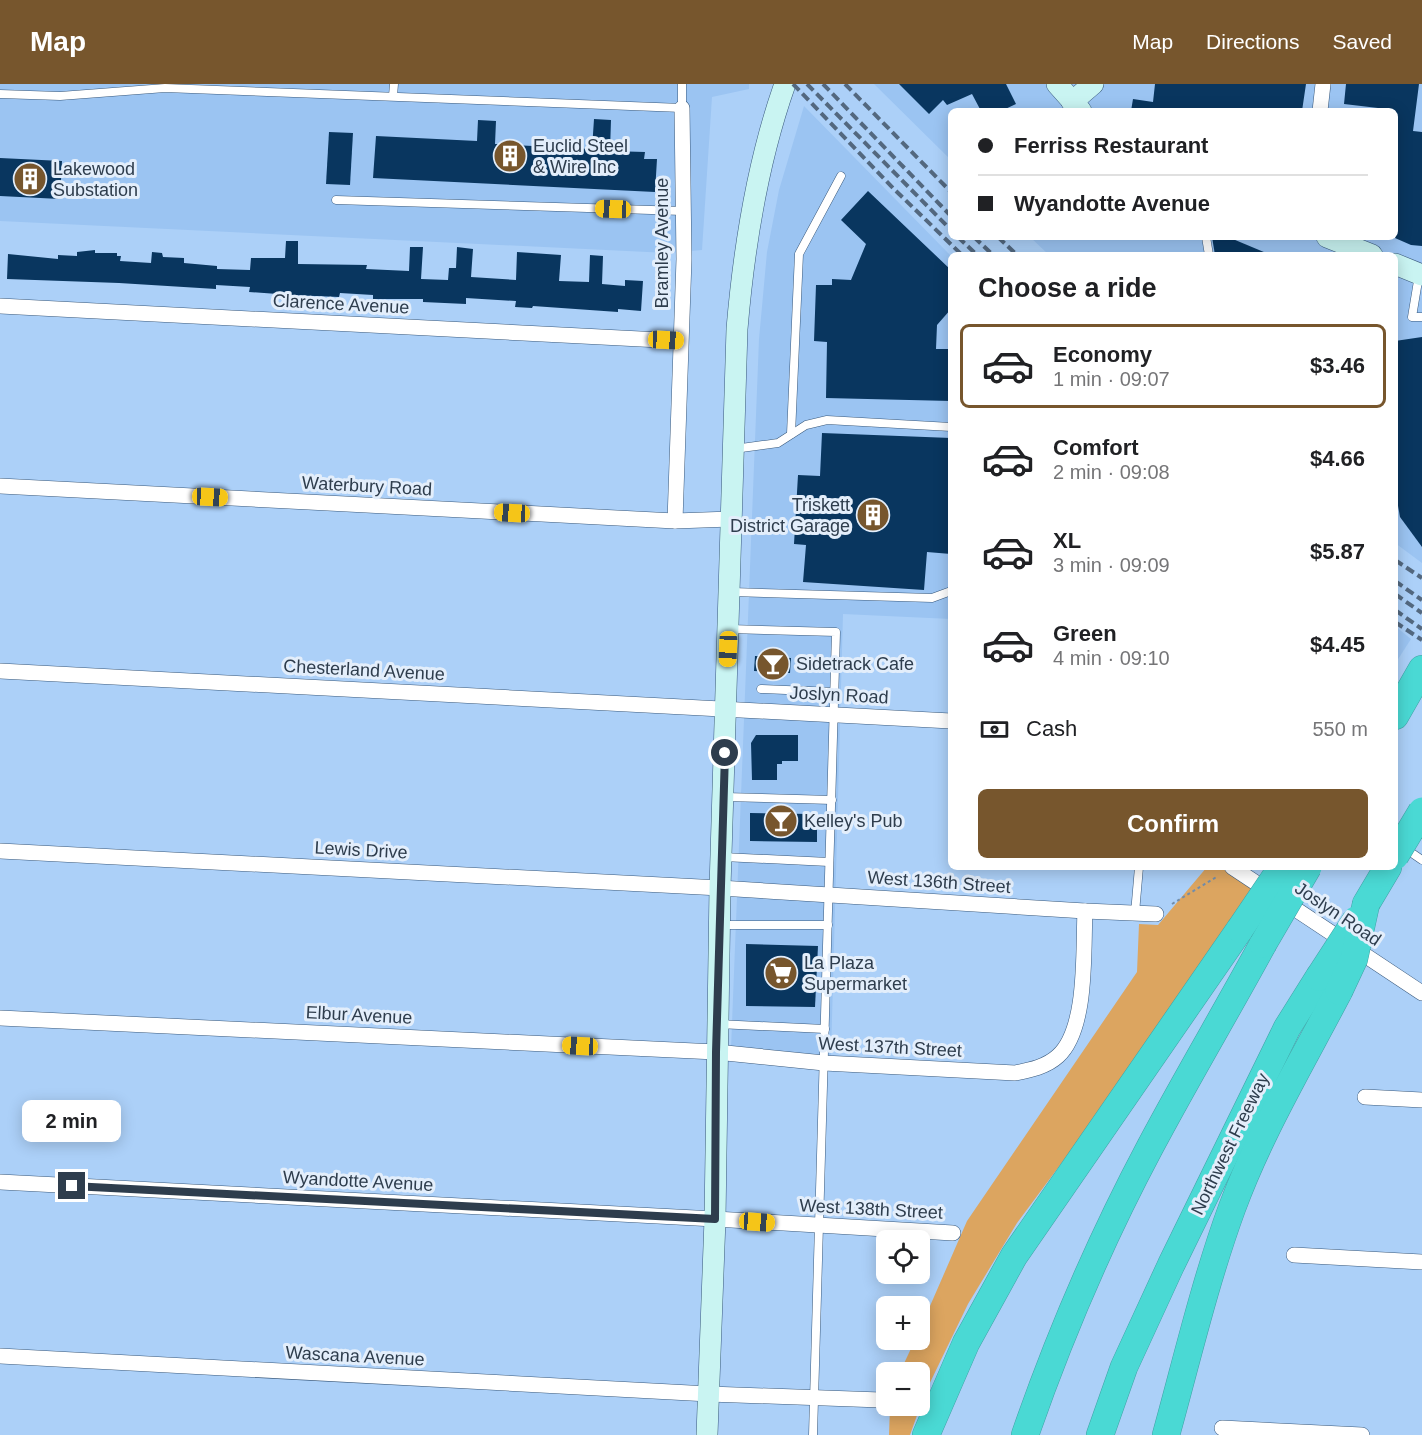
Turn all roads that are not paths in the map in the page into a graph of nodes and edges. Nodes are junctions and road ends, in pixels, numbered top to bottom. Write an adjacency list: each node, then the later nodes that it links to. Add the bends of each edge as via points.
1 (394, 84): 8 (lane)
2 (682, 84): 10 (lane)
3 (785, 84): 24 (main road, via 769,133 749,224 737,329)
4 (1057, 84): 9 (main road)
5 (1092, 84): 9 (main road)
6 (1323, 84): 11 (street)
7 (0, 94): 8 (lane, via 60,96 165,88)
8 (393, 96): 10 (lane)
9 (1076, 106)
10 (682, 108): 14 (street, Bramley Avenue)
11 (1320, 108)
12 (841, 176): 23 (lane, via 799,254)
13 (336, 200): 14 (lane)
14 (683, 212): 21 (street, Bramley Avenue)
15 (1334, 240): 16 (main road)
16 (1364, 252)
17 (1398, 265): 18 (main road)
18 (1421, 274): 20 (lane, via 1412,317)
19 (0, 306): 21 (street, Clarence Avenue)
20 (1422, 317)
21 (680, 341): 27 (street, Bramley Avenue)
22 (948, 427): 23 (lane, via 827,420)
23 (791, 434): 24 (lane, via 778,443)
24 (734, 448): 26 (main road)
25 (0, 486): 27 (street, Waterbury Road)
26 (731, 519): 27 (street, Waterbury Road); 28 (main road)
27 (675, 521)
28 (730, 592): 29 (lane, via 932,598); 30 (main road)
29 (948, 592)
30 (729, 629): 35 (lane, via 836,632); 37 (main road)
31 (1422, 658): 36 (highway)
32 (1422, 669): 38 (highway)
33 (0, 671): 37 (street, Chesterland Avenue)
34 (761, 690): 35 (lane)
35 (834, 692): 39 (lane)
36 (1398, 694)
37 (726, 709): 39 (street, Joslyn Road); 41 (main road)
38 (1398, 711)
39 (833, 715): 40 (street, Joslyn Road); 42 (lane)
40 (948, 721)
41 (724, 797): 42 (lane); 47 (main road)
42 (832, 800): 49 (lane)
43 (1422, 811): 46 (highway, bridge)
44 (1398, 844): 48 (lane)
45 (0, 851): 55 (street, Lewis Drive)
46 (1398, 851)
47 (722, 857): 49 (lane); 55 (main road)
48 (1422, 860)
49 (829, 862): 56 (lane)
50 (1139, 870): 58 (lane)
51 (1237, 870): 63 (street, Joslyn Road)
52 (1280, 870): 84 (highway, bridge, via 1014,1256 966,1343)
53 (1306, 870): 85 (highway, bridge, via 1114,1217)
54 (1386, 870): 62 (highway, Northwest Freeway, bridge)
55 (720, 888): 56 (street, West 136th Street); 61 (main road)
56 (828, 895): 57 (street, West 136th Street); 60 (lane)
57 (1084, 911): 58 (street, West 136th Street); 68 (street, West 137th Street, via 1080,1011 1072,1035 1058,1056 1038,1068 1015,1073)
58 (1135, 913): 59 (street, West 136th Street)
59 (1156, 914)
60 (828, 924): 61 (lane); 66 (lane)
61 (719, 925): 65 (main road)
62 (1329, 984): 86 (highway, Northwest Freeway, via 1287,1028 1124,1367); 87 (highway, via 1232,1207)
63 (1422, 993)
64 (0, 1018): 67 (street, Elbur Avenue)
65 (717, 1024): 66 (lane); 67 (main road)
66 (825, 1029): 68 (lane)
67 (716, 1052): 68 (street, West 137th Street); 72 (main road)
68 (824, 1063): 73 (lane)
69 (1365, 1097): 70 (street)
70 (1422, 1100)
71 (0, 1182): 72 (street, Wyandotte Avenue)
72 (715, 1219): 73 (street, West 138th Street); 78 (main road)
73 (819, 1226): 74 (street, West 138th Street); 79 (lane)
74 (953, 1233)
75 (1294, 1255): 76 (street)
76 (1422, 1262)
77 (0, 1356): 78 (street, Wascana Avenue)
78 (709, 1394): 79 (street, Wascana Avenue); 82 (main road)
79 (814, 1397): 80 (street, Wascana Avenue); 83 (lane)
80 (876, 1400)
81 (1222, 1428): 88 (street)
82 (707, 1435)
83 (813, 1435)
84 (926, 1435)
85 (1025, 1435)
86 (1100, 1435)
87 (1167, 1435)
88 (1362, 1435)

